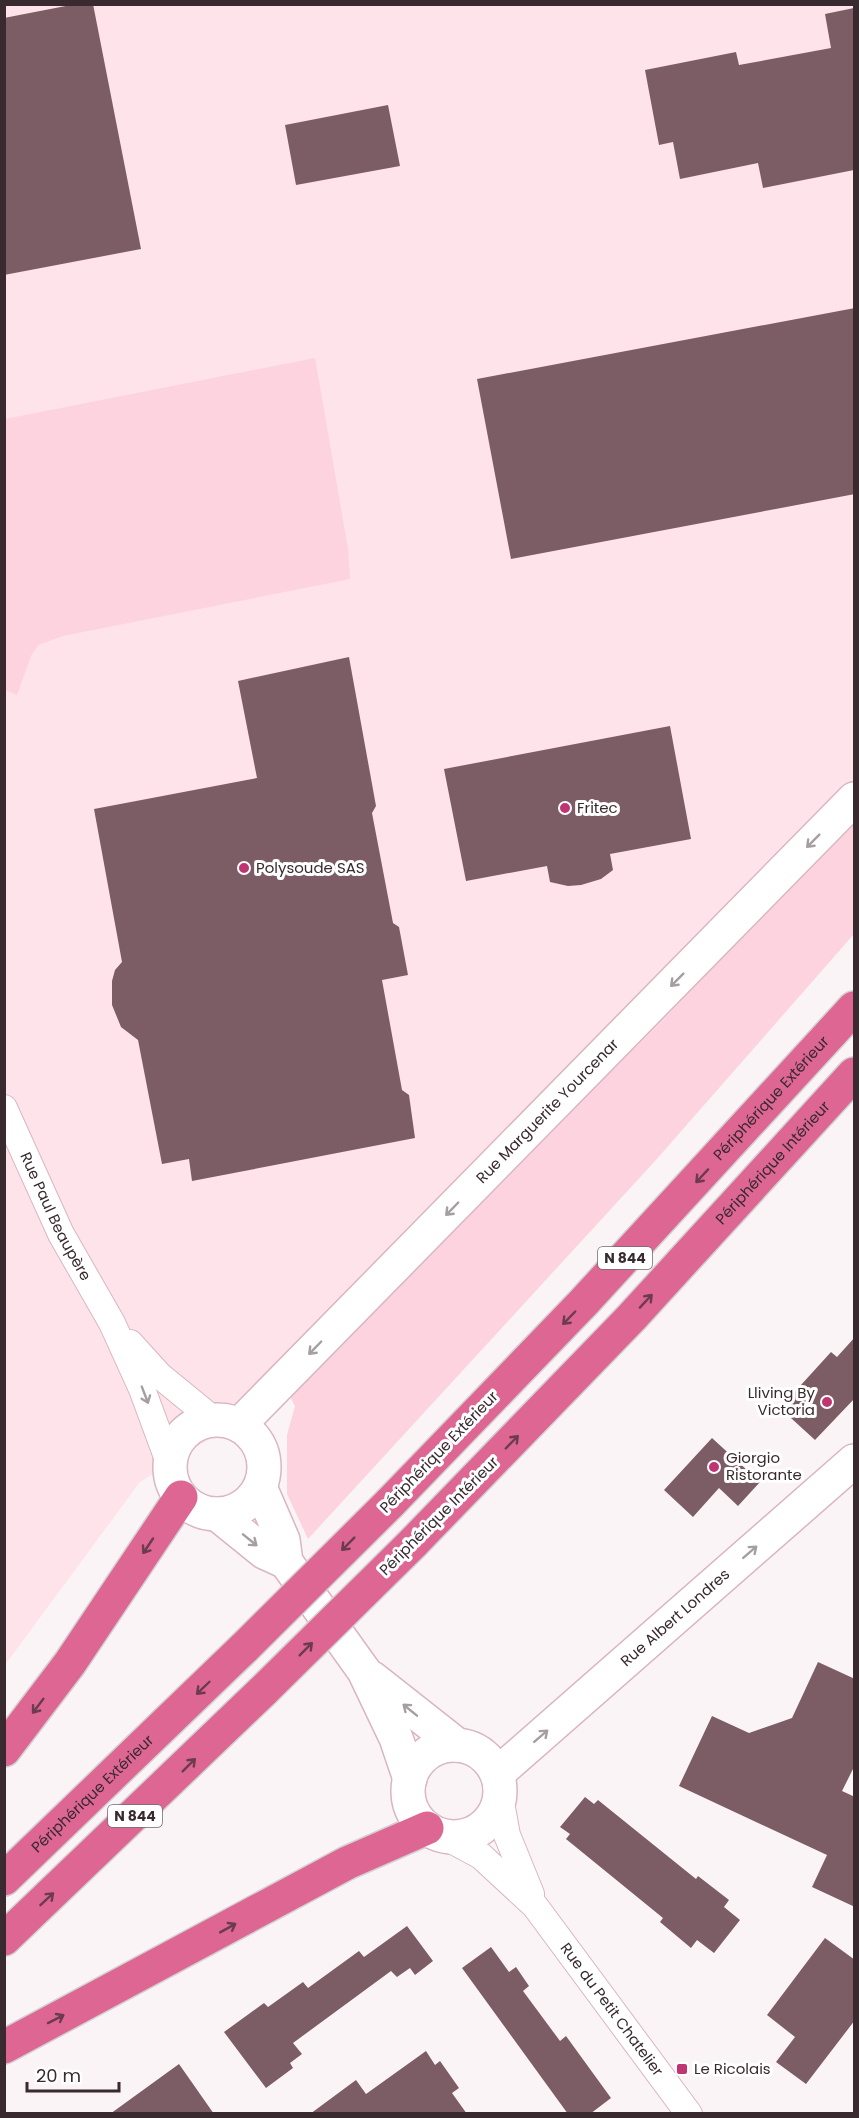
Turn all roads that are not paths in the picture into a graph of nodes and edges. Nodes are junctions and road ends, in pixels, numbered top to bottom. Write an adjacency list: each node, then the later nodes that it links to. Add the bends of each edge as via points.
1 (855, 799): 6 (street, Rue Marguerite Yourcenar, one-way to 6)
2 (855, 1008): 19 (highway, Périphérique Extérieur / N 844, one-way to 19, bridge, via 591,1294 390,1503)
3 (855, 1074): 21 (highway, Périphérique Intérieur / N 844, one-way to 3, bridge, via 412,1544 631,1318)
4 (4, 1108): 5 (street, Rue Paul Beaupère, via 62,1234)
5 (112, 1323): 6 (street, Rue Paul Beaupère, via 159,1375); 8 (street, Rue Paul Beaupère, one-way to 8)
6 (227, 1422): 8 (street, via 197,1424 183,1434); 9 (street, via 248,1431 260,1447 264,1468)
7 (855, 1461): 17 (street, Rue Albert Londres, one-way to 7)
8 (170, 1465): 10 (street)
9 (260, 1487): 11 (street, via 247,1504); 12 (street, via 283,1540)
10 (181, 1497): 11 (street, via 197,1510); 15 (highway, one-way to 15, via 70,1663)
11 (217, 1514): 12 (street, one-way to 12, via 264,1552)
12 (286, 1562): 13 (street)
13 (363, 1671): 14 (street, one-way to 13); 16 (street, via 396,1738)
14 (457, 1745): 16 (street, via 443,1746 426,1755); 17 (street, via 481,1754)
15 (4, 1750)
16 (410, 1779): 18 (street, via 410,1803 415,1814)
17 (498, 1785): 18 (street, via 493,1815 479,1830 459,1837); 20 (street, Rue du Petit Chatelier, via 507,1835)
18 (433, 1831): 20 (street, Rue du Petit Chatelier, via 482,1856); 22 (highway, one-way to 18, via 347,1863)
19 (4, 1879)
20 (535, 1906): 23 (street, Rue du Petit Chatelier)
21 (4, 1939)
22 (4, 2047)
23 (689, 2114)

